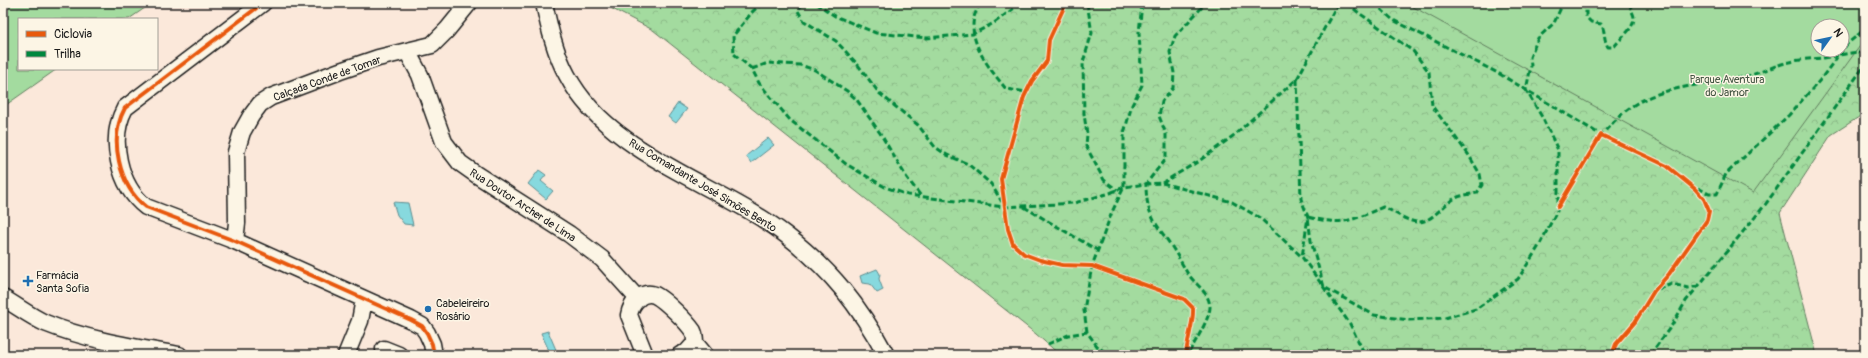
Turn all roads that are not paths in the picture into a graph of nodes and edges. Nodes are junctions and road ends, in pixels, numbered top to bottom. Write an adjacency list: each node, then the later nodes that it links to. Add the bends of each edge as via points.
1 (263, 3): 7 (street, via 124,108 117,127 124,178 138,201 154,211)
2 (469, 3): 4 (street)
3 (544, 3): 20 (street, Rua Comandante José Simões Bento, via 566,75 596,115 644,151 785,235 816,261 857,306)
4 (432, 45): 5 (street, Calçada Conde de Tomar); 6 (street)
5 (407, 50): 6 (street, Rua Doutor Archer de Lima); 7 (street, Calçada Conde de Tomar, via 289,89 271,96 260,104 242,132 236,152)
6 (420, 75): 9 (street, Rua Doutor Archer de Lima, via 444,142 460,163 533,209 585,246 602,259)
7 (235, 241): 10 (street)
8 (3, 298): 13 (street, via 45,322)
9 (638, 298): 12 (street, via 654,295 662,300 694,332); 18 (street, via 630,308 629,315)
10 (364, 299): 15 (street, via 360,321); 17 (street, via 422,326 428,333)
11 (384, 349): 16 (street)
12 (700, 349): 19 (street)
13 (121, 350): 14 (street)
14 (179, 355)
15 (346, 355)
16 (399, 355)
17 (434, 355)
18 (645, 355)
19 (680, 355)
20 (886, 355)

